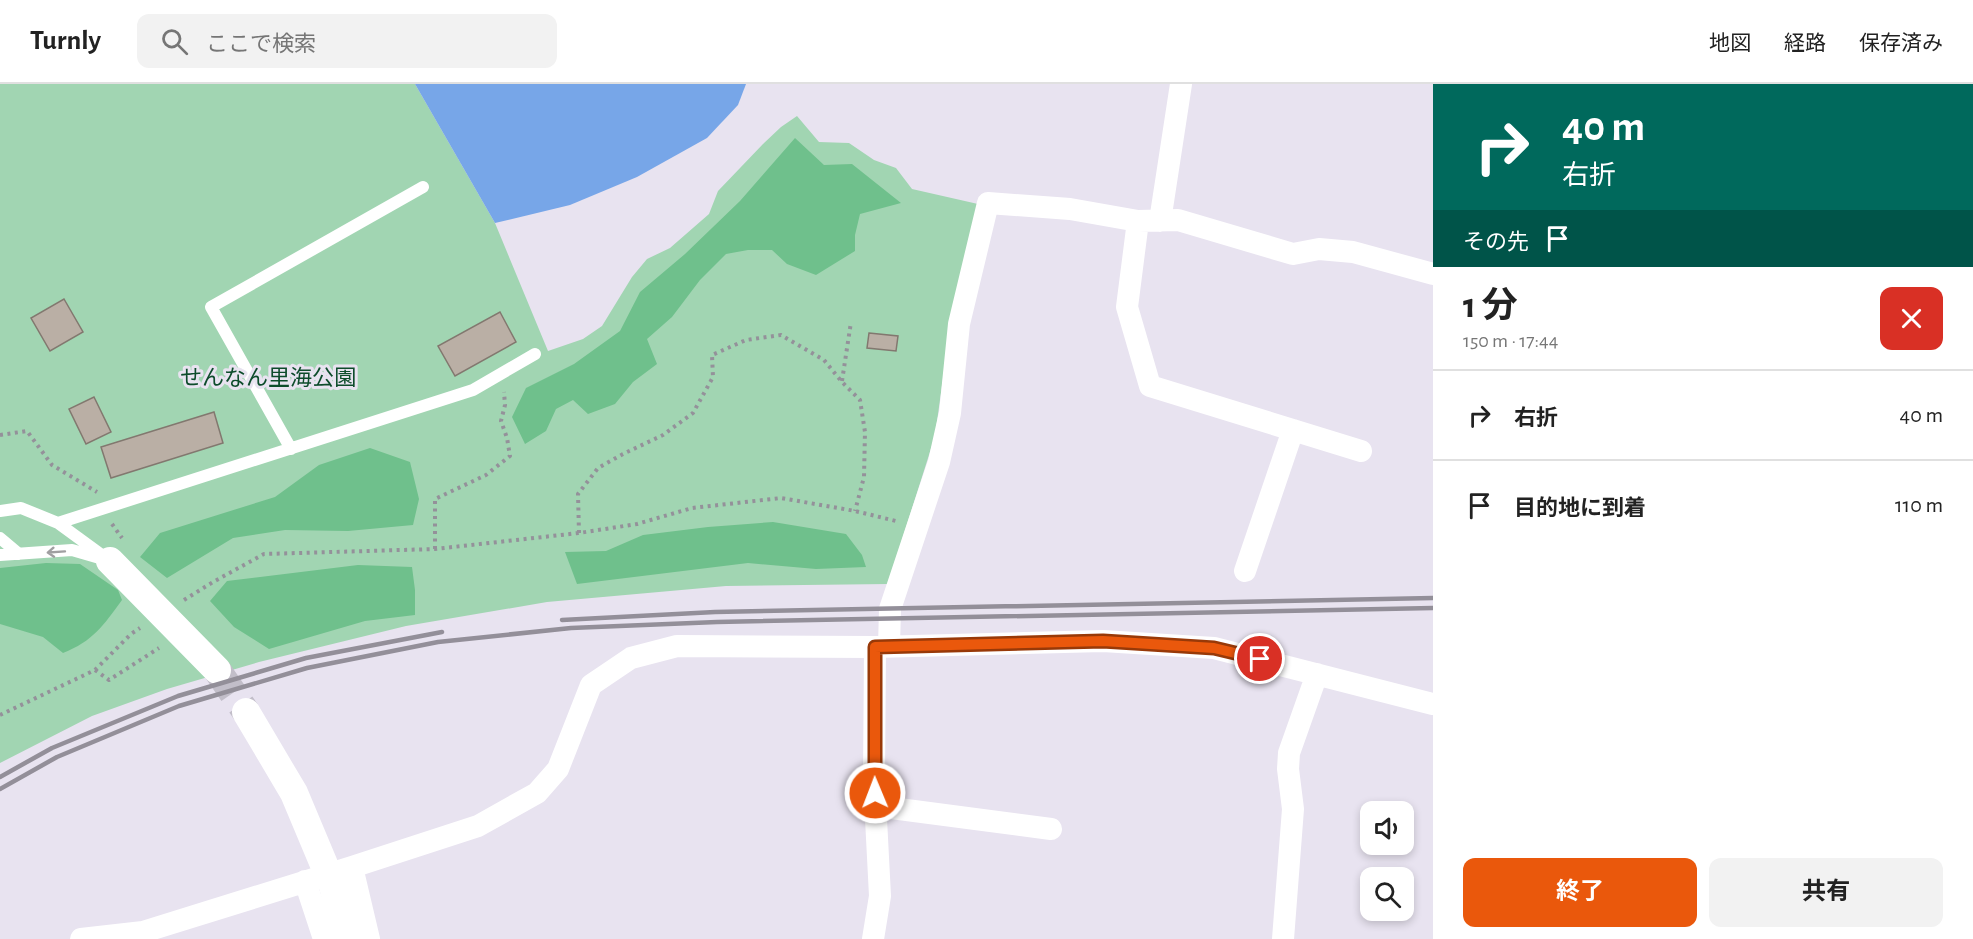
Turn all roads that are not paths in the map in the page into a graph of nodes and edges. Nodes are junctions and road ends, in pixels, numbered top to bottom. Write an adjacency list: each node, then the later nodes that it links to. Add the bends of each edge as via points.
1 (1181, 84): 3 (street)
2 (423, 187): 7 (lane, via 211,307)
3 (1149, 221): 4 (street, via 1178,220 1293,254 1319,249 1353,252); 6 (street, via 1127,307 1150,386); 16 (street, via 988,203 959,324 948,423 939,462 890,609)
4 (1433, 274)
5 (535, 354): 7 (lane, via 473,390)
6 (1293, 430): 8 (street); 15 (street)
7 (291, 450): 10 (lane)
8 (1361, 452)
9 (0, 511): 10 (lane, via 21,508)
10 (58, 523): 14 (lane)
11 (0, 538): 12 (lane)
12 (19, 554): 13 (lane); 14 (lane, one-way to 12, via 72,550)
13 (0, 555)
14 (110, 561): 17 (street)
15 (1245, 572)
16 (882, 646): 18 (street, via 1103,641 1214,648); 21 (street); 23 (street, via 677,646 631,658 591,685 558,769 537,794 478,826)
17 (217, 670)
18 (1317, 674): 19 (street); 30 (street, via 1289,753 1293,808)
19 (1433, 704)
20 (246, 712): 27 (street, via 294,794 333,886)
21 (876, 806): 22 (street); 29 (street, via 880,896)
22 (1051, 829)
23 (348, 868): 24 (street); 28 (street)
24 (312, 879): 25 (street, via 143,932); 26 (street)
25 (81, 939)
26 (324, 939)
27 (346, 939)
28 (369, 939)
29 (873, 939)
30 (1282, 939)

